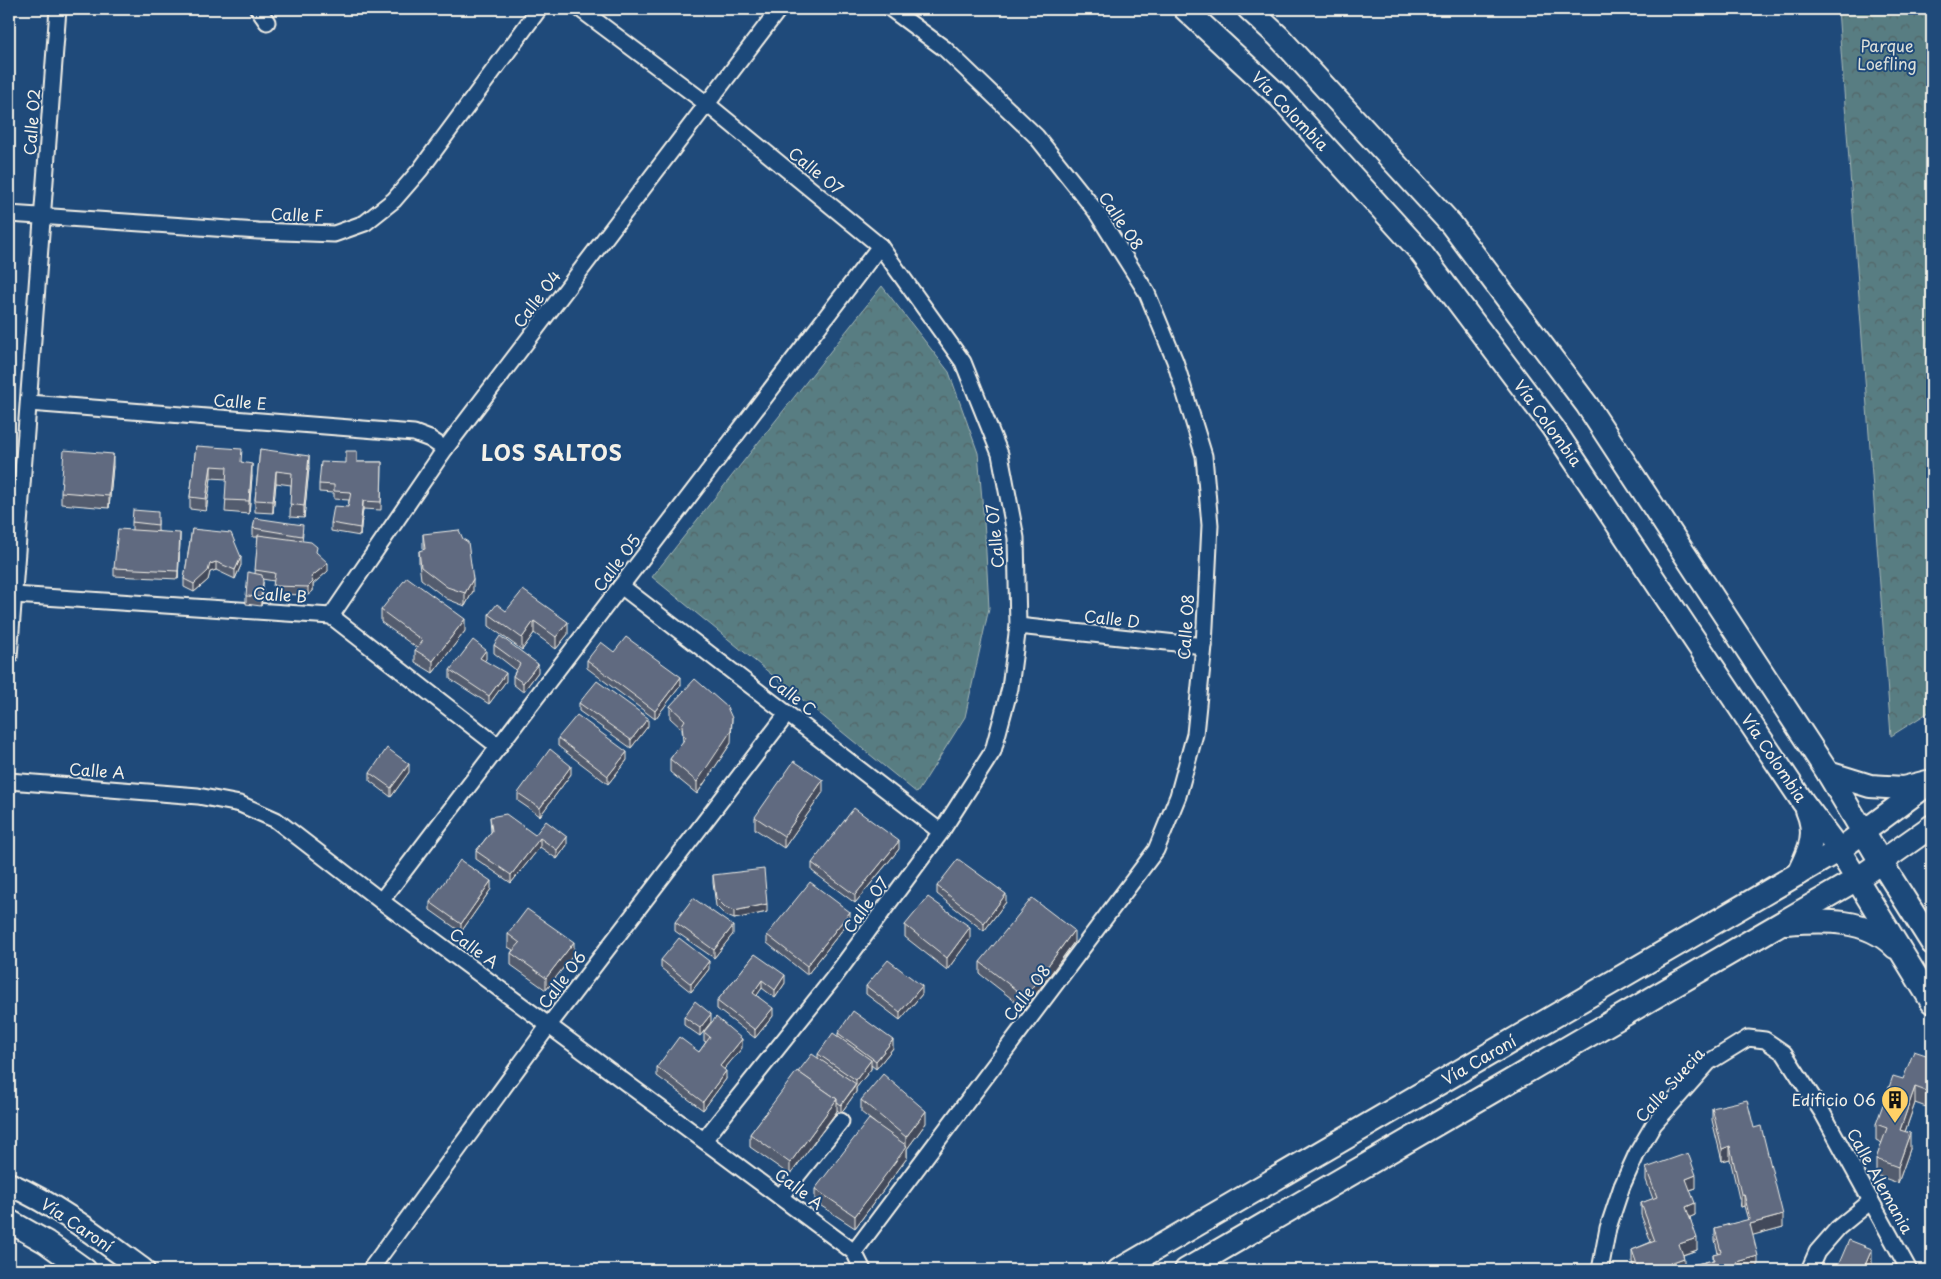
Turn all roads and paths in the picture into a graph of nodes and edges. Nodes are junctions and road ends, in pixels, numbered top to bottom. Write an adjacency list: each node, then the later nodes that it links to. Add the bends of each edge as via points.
1 (58, 9): 14 (street, Calle 02)
2 (258, 9): 10 (street)
3 (539, 9): 14 (street, Calle F, via 420,170 394,200 365,224 334,234)
4 (580, 9): 12 (street, Calle 07)
5 (779, 9): 12 (street, Calle 04)
6 (891, 9): 23 (street, Calle 08, via 945,49 1036,136 1095,210 1147,292 1175,361 1204,456 1210,524)
7 (1185, 9): 30 (main road, Vía Colombia, via 1281,98 1419,250 1553,428)
8 (1249, 9): 11 (main road)
9 (1256, 9): 11 (street)
10 (267, 22)
11 (1278, 36): 27 (main road, via 1451,224 1582,397)
12 (706, 104): 15 (street, Calle 07); 17 (street, Calle 04)
13 (9, 214): 14 (street, Calle F)
14 (43, 215): 16 (street, Calle 02)
15 (880, 246): 19 (street, Calle 05); 22 (street, Calle 07, via 963,362 1000,454 1016,538)
16 (28, 403): 17 (street, Calle E, via 414,433); 18 (street, Calle 02)
17 (444, 449): 21 (street, Calle 04)
18 (12, 575): 20 (street, Calle 02)
19 (621, 586): 25 (street, Calle C); 26 (street, Calle 05)
20 (14, 595): 21 (street, Calle B); 24 (street, Calle 02)
21 (331, 616): 26 (street)
22 (1018, 626): 23 (street, Calle D); 33 (street, Calle 07, via 1010,688 993,751)
23 (1204, 646): 51 (street, Calle 08, via 1195,734 1178,796 1156,850)
24 (9, 657)
25 (787, 714): 33 (street, Calle C); 43 (street, Calle 06)
26 (499, 747): 38 (street, Calle 05)
27 (1828, 773): 28 (main road, via 1870,786 1903,788); 32 (main road)
28 (1932, 781): 32 (main road, Vía Caroní)
29 (9, 782): 38 (street, Calle A, via 198,796 240,804 276,820)
30 (1803, 802): 34 (main road, Vía Colombia); 36 (main road, via 1813,823 1811,846)
31 (1932, 826): 35 (main road, Vía Caroní)
32 (1863, 831): 34 (main road, Vía Caroní); 35 (main road)
33 (941, 832): 46 (street, Calle 07, via 832,980)
34 (1839, 850): 36 (main road, Vía Caroní); 37 (main road, Vía Colombia)
35 (1880, 862): 37 (main road, Vía Caroní); 40 (main road)
36 (1798, 874): 56 (main road, Vía Caroní)
37 (1857, 879): 39 (main road, Vía Caroní); 41 (main road, Vía Colombia)
38 (381, 901): 43 (street, Calle A)
39 (1780, 924): 41 (main road, via 1848,922 1885,938); 57 (main road, Vía Caroní)
40 (1932, 943)
41 (1907, 960): 42 (main road)
42 (1932, 1002)
43 (549, 1025): 46 (street, Calle A); 54 (street, Calle 06)
44 (1765, 1040): 49 (street, Calle Alemania, via 1784,1052 1822,1112); 58 (street, Calle Suecia, via 1748,1038 1709,1062 1654,1124 1622,1186 1608,1228)
45 (841, 1121): 48 (street)
46 (704, 1140): 48 (street, Calle A)
47 (9, 1184): 53 (main road, Vía Caroní, via 64,1214)
48 (780, 1197): 51 (street, Calle A)
49 (1871, 1202): 59 (street, via 1838,1228 1817,1252); 60 (street, Calle Alemania)
50 (9, 1221): 52 (main road, Vía Caroní)
51 (854, 1252): 55 (street, Calle A)
52 (86, 1270)
53 (143, 1270)
54 (370, 1270)
55 (863, 1270)
56 (1120, 1270)
57 (1186, 1270)
58 (1600, 1270)
59 (1809, 1270)
60 (1909, 1270)

